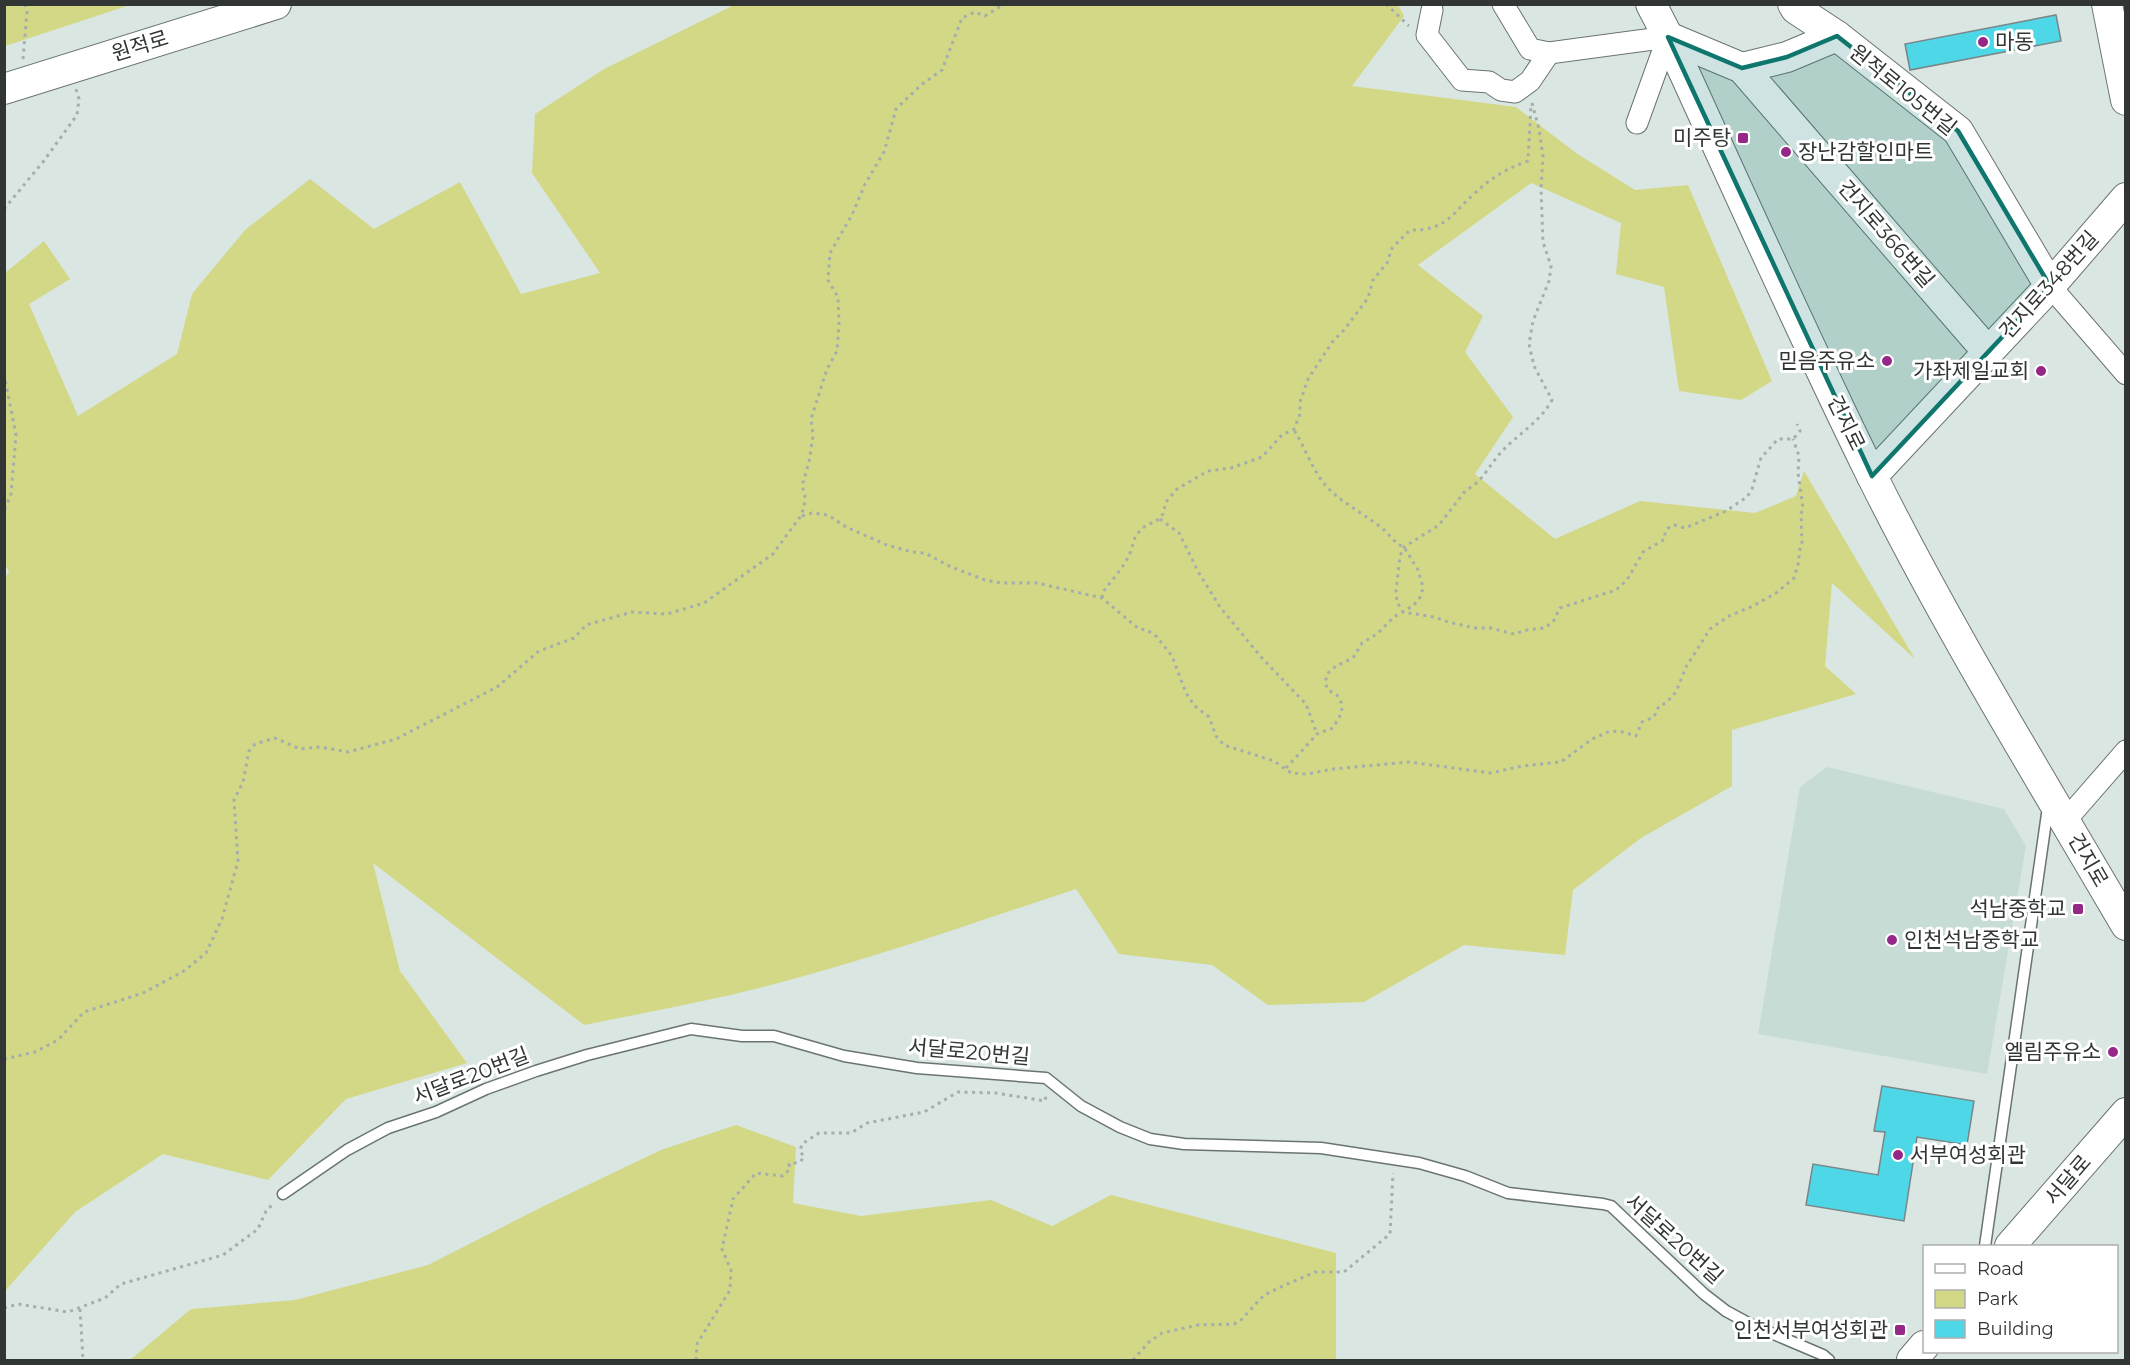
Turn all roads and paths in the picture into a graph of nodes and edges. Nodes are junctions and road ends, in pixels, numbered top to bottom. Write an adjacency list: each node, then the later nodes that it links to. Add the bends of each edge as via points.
1 (25, 4): 16 (path, via 25,50)
2 (276, 4): 14 (street, 원적로)
3 (1004, 4): 30 (path, via 985,16 975,12 962,18 942,70 896,109 884,153 830,253 828,280 838,297 837,351 811,419 813,436)
4 (1386, 4): 10 (path)
5 (1503, 4): 13 (street, via 1530,49)
6 (1652, 4): 12 (street, 건지로)
7 (1792, 4): 11 (street, 원적로105번길)
8 (2107, 4): 17 (street)
9 (1432, 10): 13 (street, via 1427,35 1462,80 1489,82 1501,90 1515,92 1530,81)
10 (1411, 27)
11 (1837, 36): 15 (street, via 1787,57); 21 (street, 원적로105번길, via 1958,131)
12 (1668, 37): 13 (street); 15 (street, 건지로366번길); 18 (street); 28 (street, 건지로)
13 (1549, 53)
14 (72, 67): 16 (street, 원적로); 20 (path, via 80,99 77,115)
15 (1742, 68): 22 (street, 건지로366번길)
16 (12, 86)
17 (2126, 100)
18 (1637, 123)
19 (2126, 198): 21 (street, 건지로348번길)
20 (4, 209)
21 (2050, 286): 22 (street, 건지로348번길); 24 (street)
22 (1988, 352): 28 (street, 건지로348번길)
23 (4, 374): 29 (path, via 16,435 11,494)
24 (2126, 374)
25 (1797, 424): 27 (path, via 1800,431)
26 (1294, 429): 31 (path, via 1282,435 1262,457 1208,471 1178,489 1164,503); 32 (path, via 1328,487); 32 (path, via 1308,379 1333,340 1368,298 1373,280 1387,263 1392,248 1410,230 1427,231 1454,216 1504,170 1528,161 1531,100 1543,157 1543,242 1551,266 1529,344 1534,366 1552,400 1537,422 1516,436 1439,525)
27 (1793, 439): 34 (path, via 1778,439 1761,458 1752,489 1738,505 1685,528 1667,528 1665,539 1643,552 1627,580 1616,590 1560,608 1553,622 1544,628 1514,634); 37 (path, via 1799,456 1803,508 1802,544 1794,578 1776,593 1710,629 1686,667 1676,692 1659,706 1654,717 1642,722 1636,736 1610,731 1561,762 1491,772 1409,762 1307,774 1291,773)
28 (1872, 476): 38 (street, 건지로, via 1991,698)
29 (4, 511)
30 (800, 517): 33 (path, via 812,513 828,515 887,545 925,553 985,580 1037,583); 40 (path, via 773,554 704,603 667,614 632,612 586,625 574,638 538,651 497,687 396,739 348,752 320,747 300,749 275,738 255,744 249,751 243,782 234,800 238,861 222,919 206,953 184,971 143,993 84,1012 58,1040 35,1052)
31 (1160, 519): 33 (path, via 1135,536 1130,554); 35 (path, via 1179,533 1220,607 1305,704)
32 (1404, 547): 34 (path, via 1395,591); 34 (path, via 1423,587 1414,605)
33 (1102, 598): 37 (path, via 1139,629 1157,637 1172,656 1186,693 1209,717 1224,745)
34 (1403, 612): 35 (path, via 1362,643 1353,658 1328,674 1325,682 1341,702 1342,712 1333,728)
35 (1317, 734): 37 (path)
36 (2126, 751): 38 (street)
37 (1286, 768)
38 (2058, 809): 39 (street, 건지로); 45 (lane, 건지로)
39 (2126, 925)
40 (4, 1059)
41 (1046, 1078): 43 (lane, 서달로20번길, via 1081,1106 1150,1138 1184,1144 1321,1148); 44 (lane, 서달로20번길, via 917,1068 844,1056 774,1035 742,1036 691,1029 536,1071 388,1128 347,1150); 51 (path, via 1044,1101 958,1092 924,1112 867,1124 850,1133 819,1133 802,1144 800,1151 804,1157 801,1162 789,1164 790,1169 783,1176 756,1173 733,1199 722,1249 731,1270 730,1290 697,1344)
42 (2126, 1113): 46 (street, 서달로)
43 (1394, 1160): 52 (path, via 1390,1234 1344,1272 1315,1272 1285,1285 1264,1295 1234,1324 1198,1325 1162,1334); 53 (lane, 서달로20번길, via 1465,1176 1508,1193 1611,1206 1726,1311)
44 (283, 1194): 48 (path, via 266,1211 258,1229 223,1255 121,1284 105,1298)
45 (1985, 1245)
46 (2011, 1245)
47 (4, 1308): 48 (path, via 18,1304 68,1312)
48 (80, 1308): 50 (path)
49 (1923, 1347): 54 (street)
50 (83, 1360)
51 (696, 1360)
52 (1133, 1360)
53 (1829, 1360)
54 (1912, 1360)

